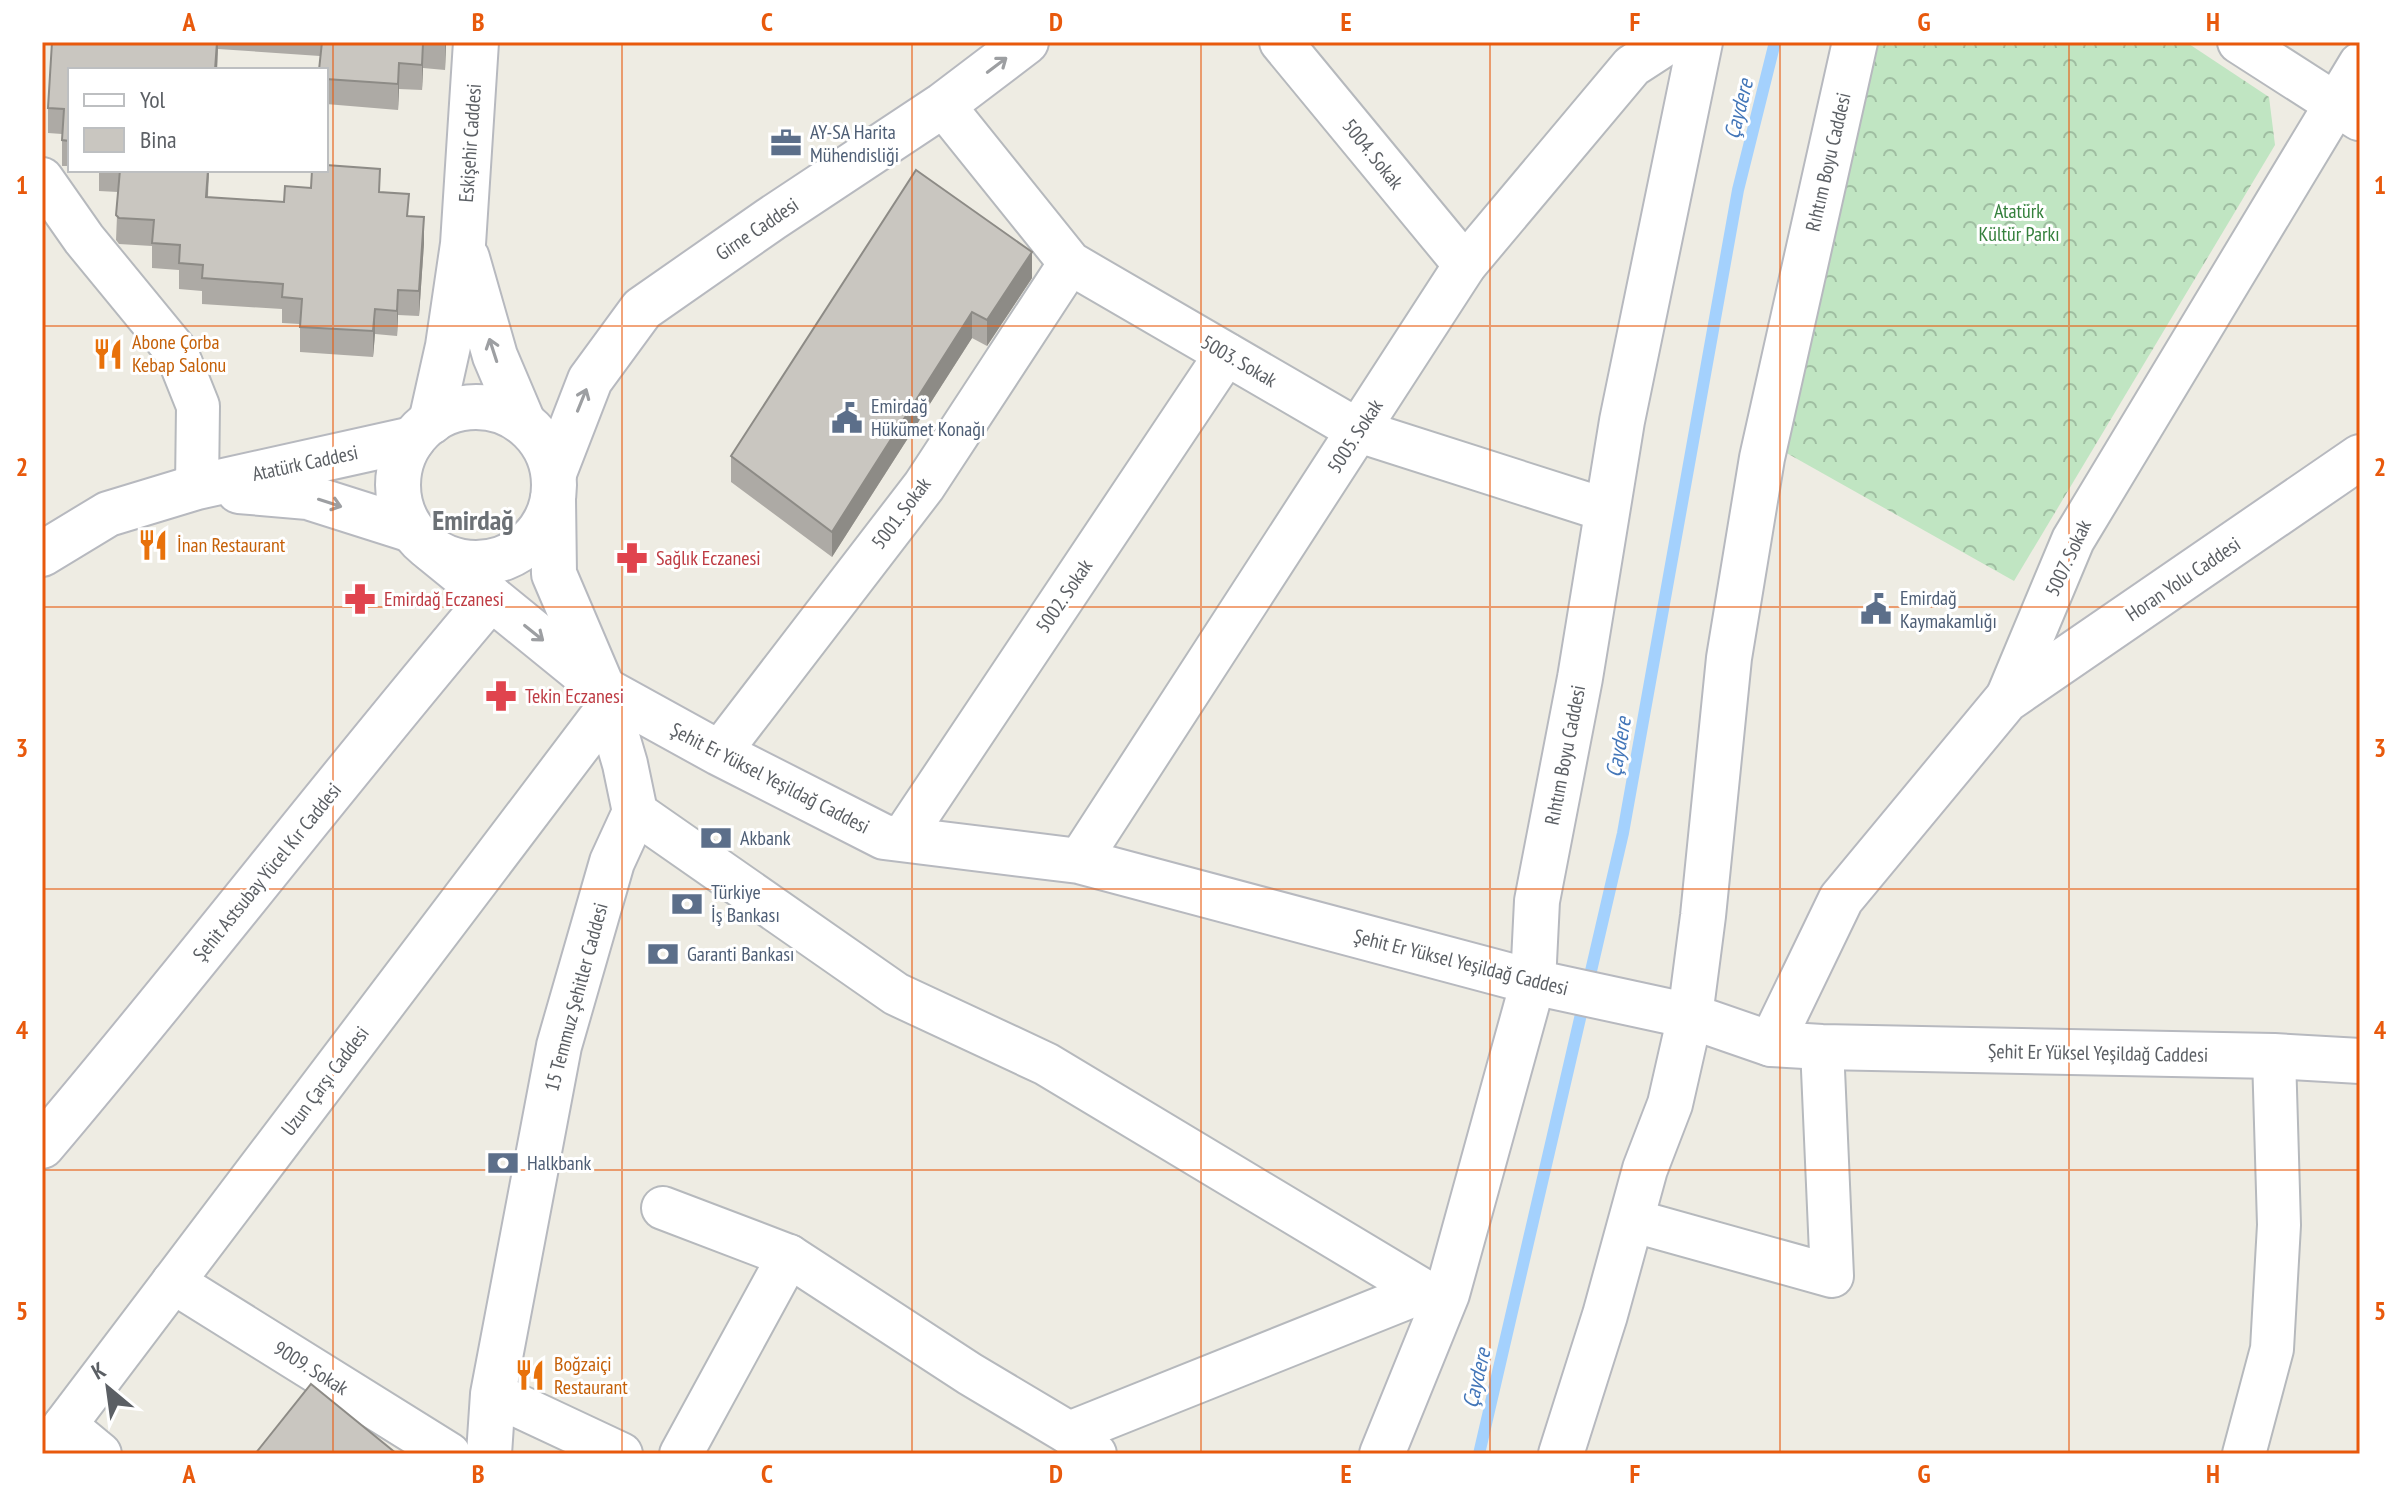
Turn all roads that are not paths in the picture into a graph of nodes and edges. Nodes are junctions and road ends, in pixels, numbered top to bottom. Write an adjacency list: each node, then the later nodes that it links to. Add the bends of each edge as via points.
1 (476, 42): 12 (street, Eskişehir Caddesi)
2 (1026, 42): 9 (street, Girne Caddesi, one-way to 2)
3 (1281, 42): 14 (street, 5004. Sokak)
4 (1669, 42): 14 (street, 5005. Sokak, via 1632,66)
5 (1700, 42): 22 (street, Rıhtım Boyu Caddesi)
6 (1855, 42): 33 (street, Rıhtım Boyu Caddesi, via 1762,458 1729,658)
7 (2239, 42): 10 (street)
8 (2360, 64): 10 (street, 5007. Sokak)
9 (943, 105): 13 (street, 5003. Sokak); 20 (street, Girne Caddesi, one-way to 9, via 590,380 642,309)
10 (2348, 112): 27 (street, 5007. Sokak, via 2073,540)
11 (42, 179): 21 (street, via 176,351 198,406)
12 (463, 244): 16 (street, Eskişehir Caddesi, one-way to 12, via 495,356); 17 (street, Eskişehir Caddesi, via 448,346)
13 (1070, 263): 15 (street, 5003. Sokak); 28 (street, 5001. Sokak, via 924,486)
14 (1465, 265): 18 (street, 5005. Sokak)
15 (1226, 354): 18 (street, 5003. Sokak); 30 (street, 5002. Sokak)
16 (523, 422): 17 (street, via 477,407 452,410); 20 (street, via 548,453)
17 (422, 430): 21 (street, Atatürk Caddesi); 23 (street, via 402,460 398,484 402,508)
18 (1359, 431): 22 (street, 5003. Sokak); 31 (street, 5005. Sokak)
19 (2360, 457): 27 (street, Horan Yolu Caddesi)
20 (554, 486): 23 (street, via 546,520 534,538 507,556 473,563 451,559); 26 (street, via 554,574)
21 (197, 487): 23 (street, Atatürk Caddesi, one-way to 23, via 308,497); 24 (street, Atatürk Caddesi, via 108,514)
22 (1606, 510): 32 (street, Rıhtım Boyu Caddesi, via 1537,901)
23 (421, 539): 25 (street, Şehit Er Yüksel Yeşildağ Caddesi)
24 (42, 554)
25 (491, 598): 26 (street, Şehit Er Yüksel Yeşildağ Caddesi, one-way to 26); 38 (street, Şehit Astsubay Yücel Kır Caddesi)
26 (605, 699): 28 (street, Şehit Er Yüksel Yeşildağ Caddesi); 29 (street); 42 (street, Uzun Çarşı Caddesi)
27 (2006, 700): 34 (street, 5007. Sokak, via 1841,899)
28 (719, 753): 30 (street, Şehit Er Yüksel Yeşildağ Caddesi, via 884,837)
29 (635, 812): 43 (street, via 896,994 1046,1064); 44 (street, 15 Temmuz Şehitler Caddesi, via 612,862 559,1046)
30 (902, 839): 31 (street, Şehit Er Yüksel Yeşildağ Caddesi)
31 (1079, 861): 32 (street, Şehit Er Yüksel Yeşildağ Caddesi)
32 (1533, 982): 33 (street, Şehit Er Yüksel Yeşildağ Caddesi); 43 (street, Rıhtım Boyu Caddesi)
33 (1690, 1016): 34 (street, Şehit Er Yüksel Yeşildağ Caddesi); 40 (street, Rıhtım Boyu Caddesi, via 1670,1104)
34 (1771, 1044): 35 (street, Şehit Er Yüksel Yeşildağ Caddesi)
35 (1822, 1047): 36 (street, Şehit Er Yüksel Yeşildağ Caddesi); 40 (street, via 1832,1276)
36 (2274, 1056): 37 (street, Şehit Er Yüksel Yeşildağ Caddesi); 54 (street, via 2279,1225 2272,1349)
37 (2360, 1061)
38 (42, 1146)
39 (663, 1208): 41 (street)
40 (1631, 1220): 53 (street, Rıhtım Boyu Caddesi)
41 (789, 1256): 46 (street); 51 (street)
42 (173, 1282): 45 (street, Uzun Çarşı Caddesi); 48 (street, 9009. Sokak)
43 (1435, 1292): 46 (street); 52 (street, Rıhtım Boyu Caddesi)
44 (493, 1394): 49 (street, 15 Temmuz Şehitler Caddesi); 50 (street)
45 (54, 1440): 47 (street)
46 (1082, 1444)
47 (100, 1454)
48 (449, 1454)
49 (489, 1454)
50 (621, 1454)
51 (681, 1454)
52 (1382, 1454)
53 (1561, 1454)
54 (2244, 1454)

